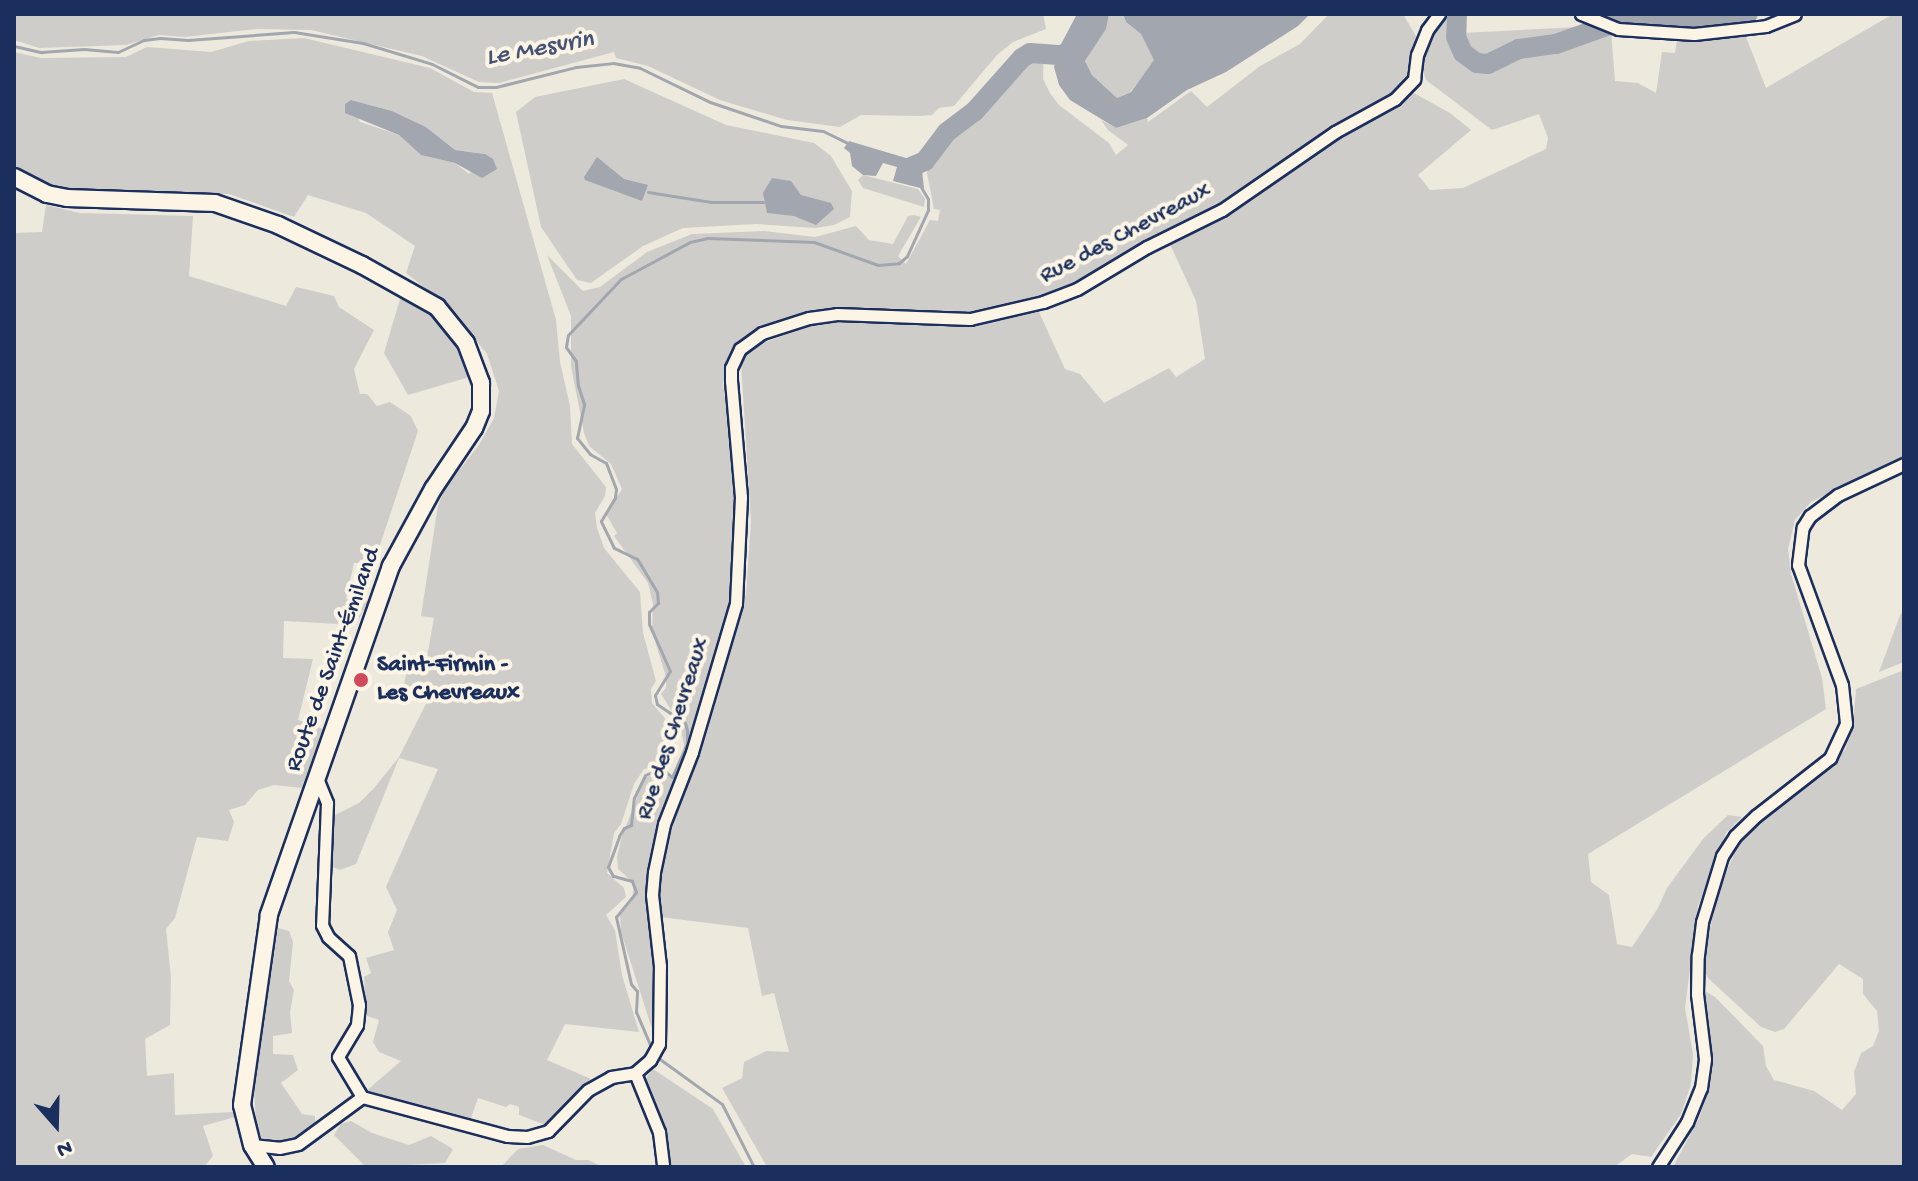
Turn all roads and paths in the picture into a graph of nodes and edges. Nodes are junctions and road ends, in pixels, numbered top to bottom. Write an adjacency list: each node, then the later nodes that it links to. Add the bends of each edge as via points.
1 (1439, 14): 7 (street, Rue des Chevreaux, via 1417,55 1414,79 1395,99 1335,132 1222,210 1077,289 970,319 837,314 809,318 762,333 740,349 731,368 741,497 736,603 692,752 664,824 652,895 661,1009 657,1048)
2 (1581, 14): 3 (street, via 1618,29 1656,34 1738,32)
3 (1795, 14)
4 (14, 177): 6 (main road, Route de Saint-Émiland, via 67,198 187,201 239,210 417,294 451,322 466,343 481,383 481,411 391,566)
5 (1904, 464): 12 (street, via 1838,495 1803,527 1798,565 1842,685 1846,723 1830,758 1757,815 1722,856 1698,955 1705,1059 1701,1088)
6 (317, 778): 8 (street, via 326,792 328,818 322,925 349,956 359,1005 357,1025 338,1057); 9 (main road, Route de Saint-Émiland, via 269,915 242,1105)
7 (635, 1073): 8 (street, via 611,1077 588,1090 548,1131 527,1137); 11 (street, via 659,1132)
8 (362, 1097): 9 (street, via 298,1144)
9 (252, 1145): 10 (main road, Route de Saint-Émiland)
10 (266, 1167)
11 (663, 1167)
12 (1658, 1167)

